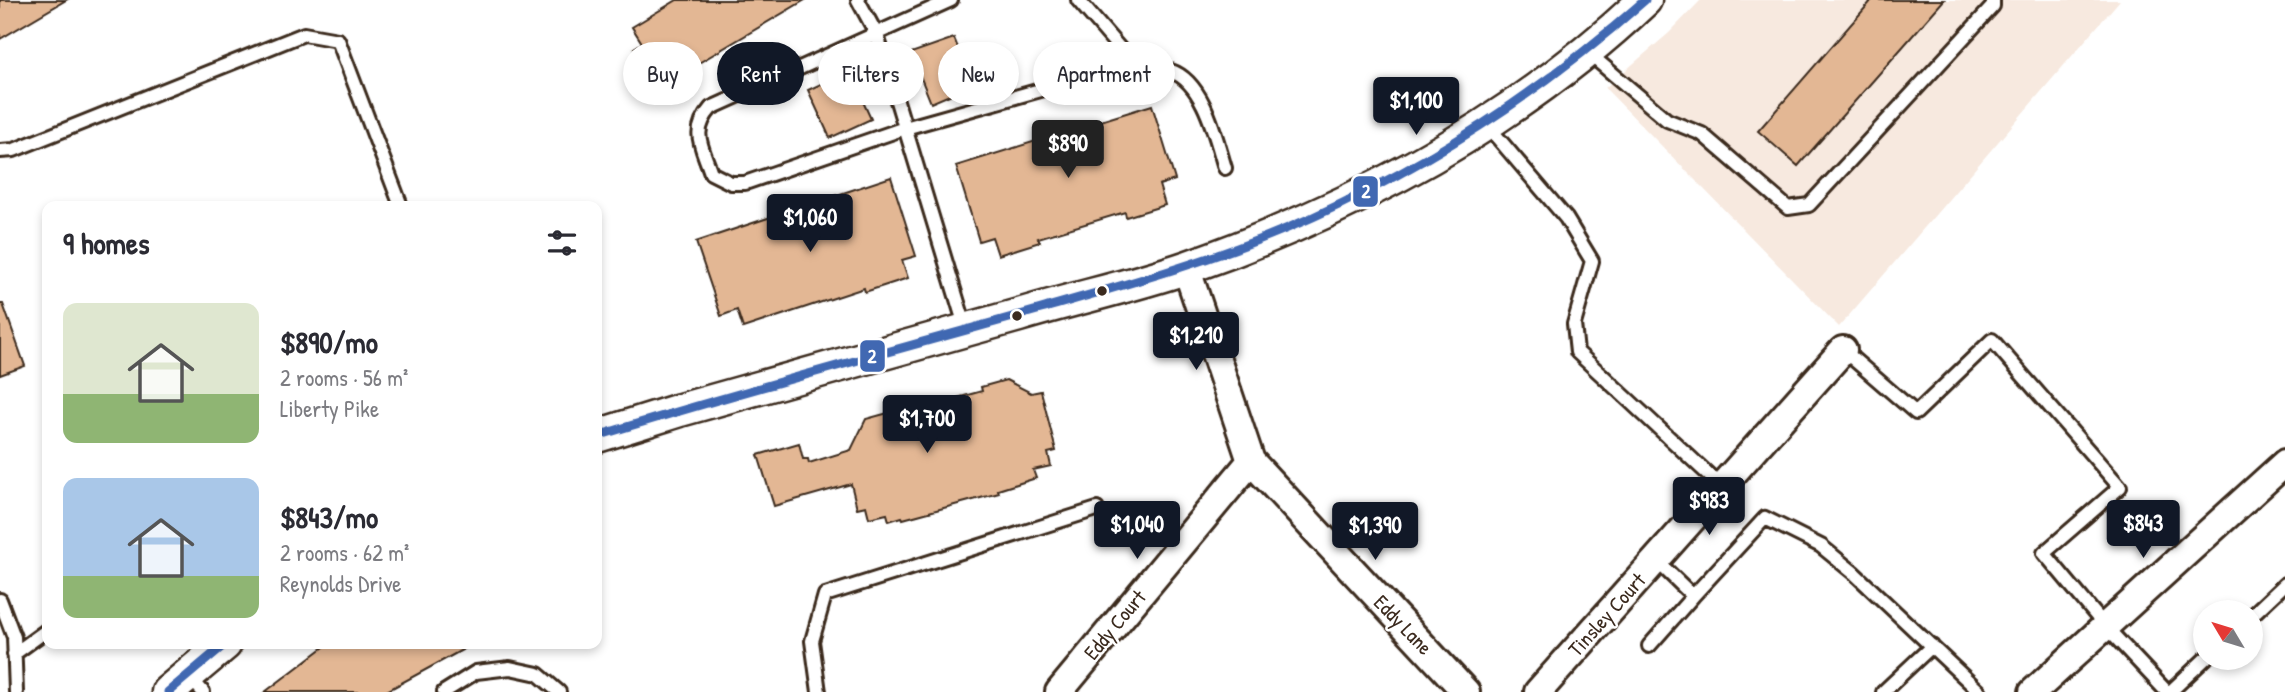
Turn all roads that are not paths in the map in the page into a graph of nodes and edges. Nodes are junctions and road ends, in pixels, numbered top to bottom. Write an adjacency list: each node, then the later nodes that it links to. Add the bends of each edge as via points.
1 (858, 0): 6 (lane)
2 (951, 0): 6 (lane)
3 (1078, 0): 7 (lane)
4 (1645, 0): 8 (street)
5 (1993, 0): 8 (lane, via 1993,6 1809,205 1788,208 1702,134 1667,120)
6 (877, 35): 12 (lane); 12 (lane, via 711,108 701,120 698,136 711,173 731,183 745,183)
7 (1114, 42)
8 (1586, 51): 11 (street)
9 (1175, 73): 14 (lane, via 1204,104)
10 (1033, 92): 12 (lane)
11 (1485, 124): 16 (street, via 1389,182 1332,210); 22 (lane, via 1566,218 1592,261 1574,324 1577,352)
12 (905, 128): 17 (lane)
13 (0, 151): 15 (lane, via 14,150 304,34 338,40)
14 (1225, 168)
15 (399, 201)
16 (1186, 267): 17 (street); 20 (street, Eddy Lane)
17 (966, 330): 19 (street)
18 (1843, 349): 22 (street, Tinsley Court); 29 (lane, via 1916,414 1992,340 2120,486 2044,553)
19 (602, 434)
20 (1251, 461): 41 (street, Eddy Court); 42 (street, Eddy Lane)
21 (2285, 463): 29 (street)
22 (1722, 488): 24 (street, Tinsley Court)
23 (1097, 509): 40 (lane, via 825,595 813,641)
24 (1656, 561): 26 (lane); 43 (street, Tinsley Court)
25 (2285, 584): 28 (lane)
26 (1693, 596): 31 (lane); 32 (lane, via 1765,518 1821,546)
27 (0, 600): 34 (lane, via 14,637)
28 (2263, 605)
29 (2105, 626): 46 (street); 47 (lane)
30 (42, 634): 34 (lane)
31 (1649, 646)
32 (1932, 646): 44 (lane); 45 (lane)
33 (220, 649): 36 (street)
34 (14, 654): 37 (lane)
35 (2193, 670): 47 (lane)
36 (186, 686)
37 (16, 692)
38 (444, 692): 39 (lane, via 476,672 510,668 538,674)
39 (559, 692)
40 (819, 692)
41 (1059, 692)
42 (1466, 692)
43 (1538, 692)
44 (1883, 692)
45 (1980, 692)
46 (2033, 692)
47 (2168, 692)

